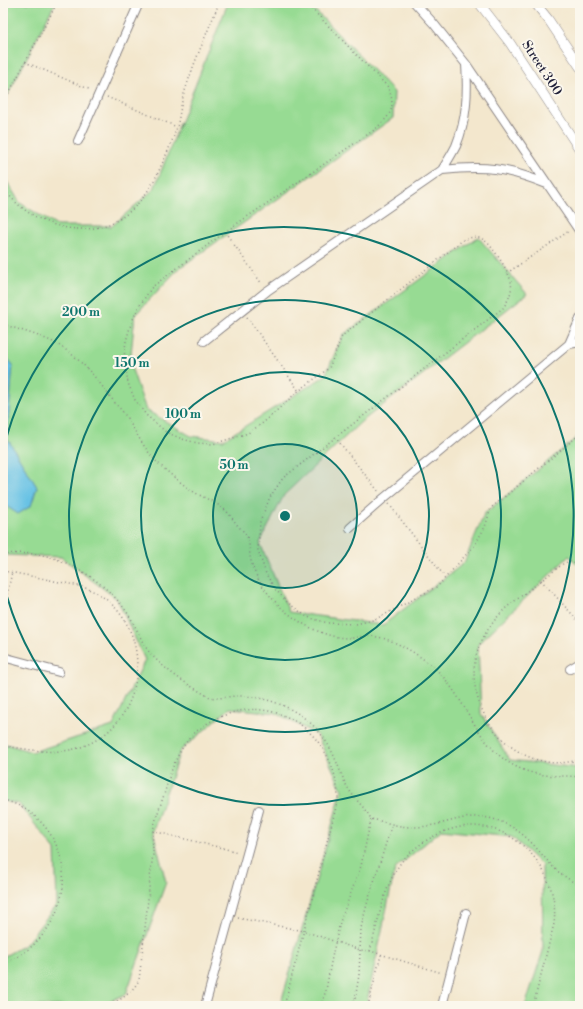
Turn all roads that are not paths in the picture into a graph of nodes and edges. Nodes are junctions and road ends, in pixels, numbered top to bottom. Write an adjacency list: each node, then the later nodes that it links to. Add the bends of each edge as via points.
1 (139, 3): 7 (street)
2 (415, 3): 5 (street)
3 (479, 3): 8 (street, Street 300, via 510,43)
4 (535, 3): 6 (street)
5 (466, 64): 9 (street, via 468,92 464,119 456,146); 10 (street)
6 (580, 67)
7 (78, 141)
8 (580, 150)
9 (442, 170): 10 (street, via 496,168 522,174); 13 (street, via 267,291)
10 (547, 184): 11 (street)
11 (578, 229)
12 (580, 319): 15 (street)
13 (204, 341)
14 (580, 342): 15 (street)
15 (569, 344): 16 (street)
16 (350, 528)
17 (3, 657): 20 (street)
18 (580, 663): 19 (street)
19 (570, 669)
20 (59, 672)
21 (259, 810): 23 (street)
22 (466, 913): 24 (street)
23 (205, 1006)
24 (442, 1006)

